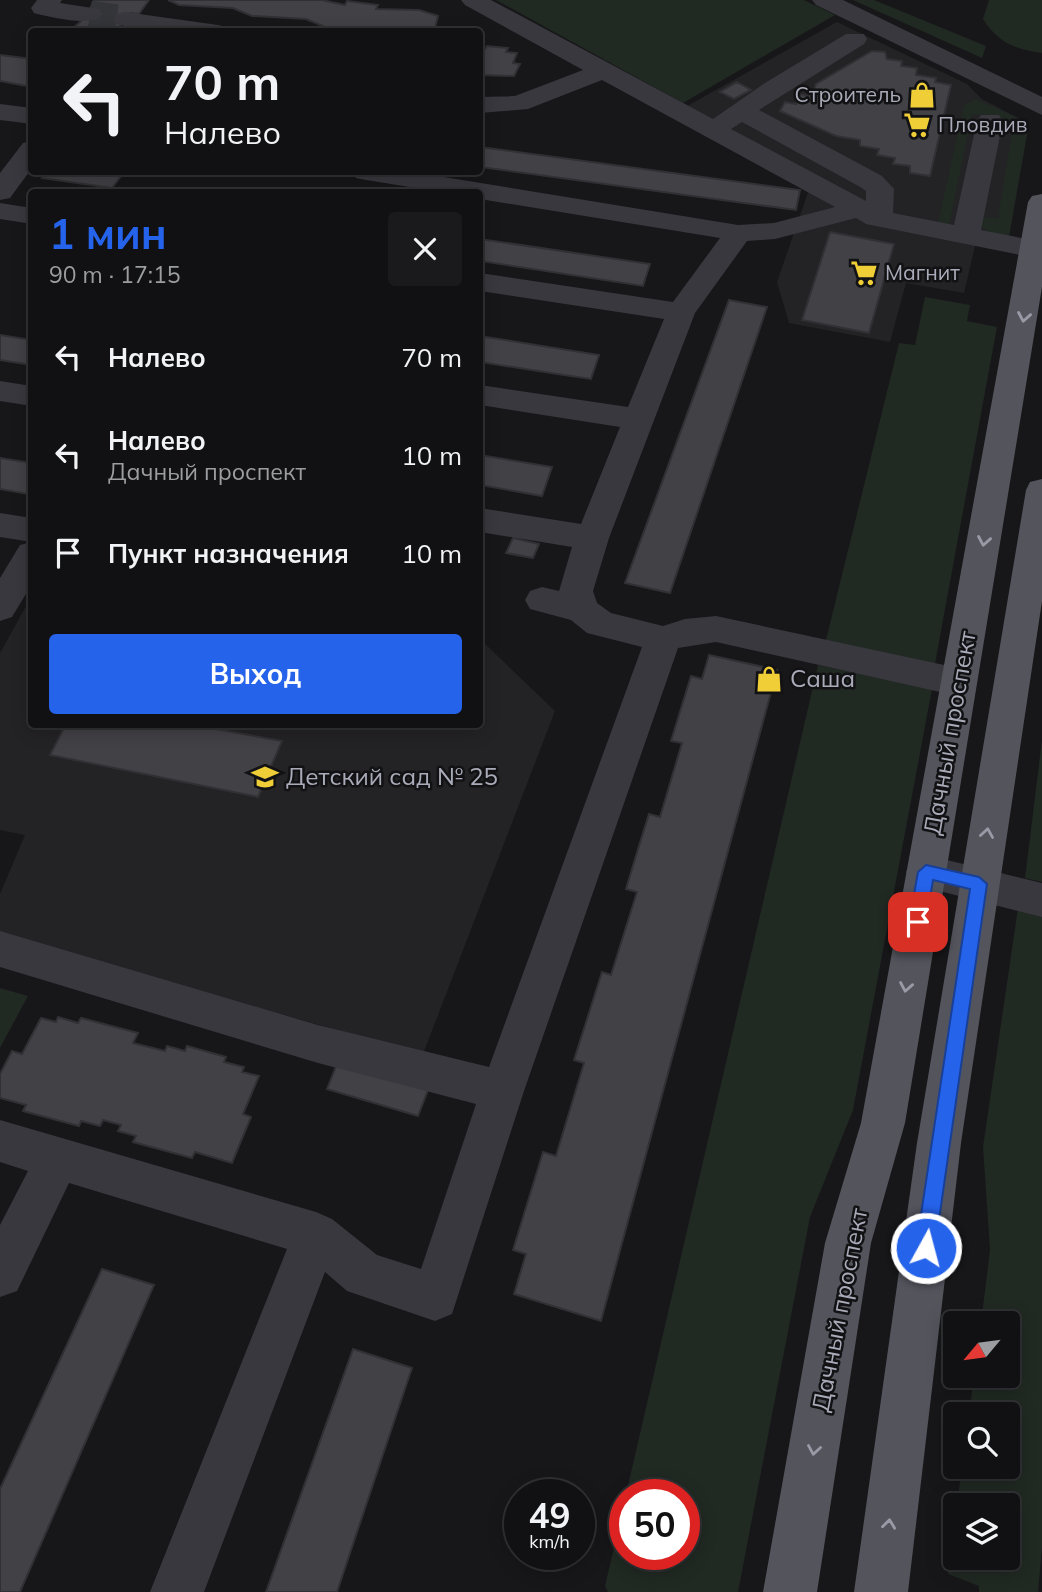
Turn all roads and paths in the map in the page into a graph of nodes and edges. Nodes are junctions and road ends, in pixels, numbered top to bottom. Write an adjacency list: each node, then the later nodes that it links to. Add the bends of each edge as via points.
1 (474, 0): 9 (street)
2 (824, 0): 11 (street)
3 (46, 4): 4 (street); 7 (street)
4 (90, 14)
5 (125, 19): 6 (street)
6 (164, 28)
7 (25, 30)
8 (855, 39): 13 (street, via 774,88)
9 (605, 70): 10 (street, via 519,104); 16 (street)
10 (483, 105)
11 (1042, 107)
12 (0, 112): 14 (street)
13 (743, 113): 16 (street); 24 (street, via 872,182 880,189 880,212)
14 (28, 116)
15 (990, 121): 27 (street)
16 (712, 130): 24 (street)
17 (17, 158): 21 (street)
18 (384, 175): 19 (street)
19 (470, 189)
20 (483, 191): 26 (street)
21 (0, 192)
22 (1042, 202): 28 (main road, Дачный проспект)
23 (0, 211): 25 (street)
24 (867, 214): 26 (street, via 775,232); 27 (street)
25 (28, 215)
26 (738, 233): 30 (street)
27 (965, 237): 28 (street)
28 (1035, 249): 45 (main road, Дачный проспект, one-way to 45)
29 (483, 282): 30 (street)
30 (681, 312): 34 (street)
31 (0, 391): 32 (street)
32 (28, 395)
33 (483, 395): 34 (street)
34 (639, 419): 39 (street)
35 (1040, 510): 47 (main road, Дачный проспект, one-way to 35)
36 (483, 520): 39 (street)
37 (0, 525): 38 (street)
38 (28, 529)
39 (593, 538): 43 (street, via 576,591)
40 (28, 561): 42 (street)
41 (542, 600): 43 (street)
42 (0, 608)
43 (582, 610): 44 (street, via 600,624)
44 (663, 639): 45 (street, via 716,629); 50 (street)
45 (958, 682): 46 (main road, Дачный проспект)
46 (926, 872): 47 (street); 56 (main road, Дачный проспект, one-way to 56, via 883,1123 848,1243)
47 (979, 884): 48 (street); 57 (main road, Дачный проспект, one-way to 47, via 937,1156)
48 (1042, 900)
49 (0, 949): 50 (street, via 318,1044)
50 (502, 1091): 53 (street, via 435,1297 364,1273)
51 (0, 1141): 52 (street)
52 (58, 1158): 53 (street); 54 (street)
53 (316, 1235): 55 (street)
54 (0, 1274)
55 (177, 1592)
56 (790, 1592)
57 (881, 1592)

